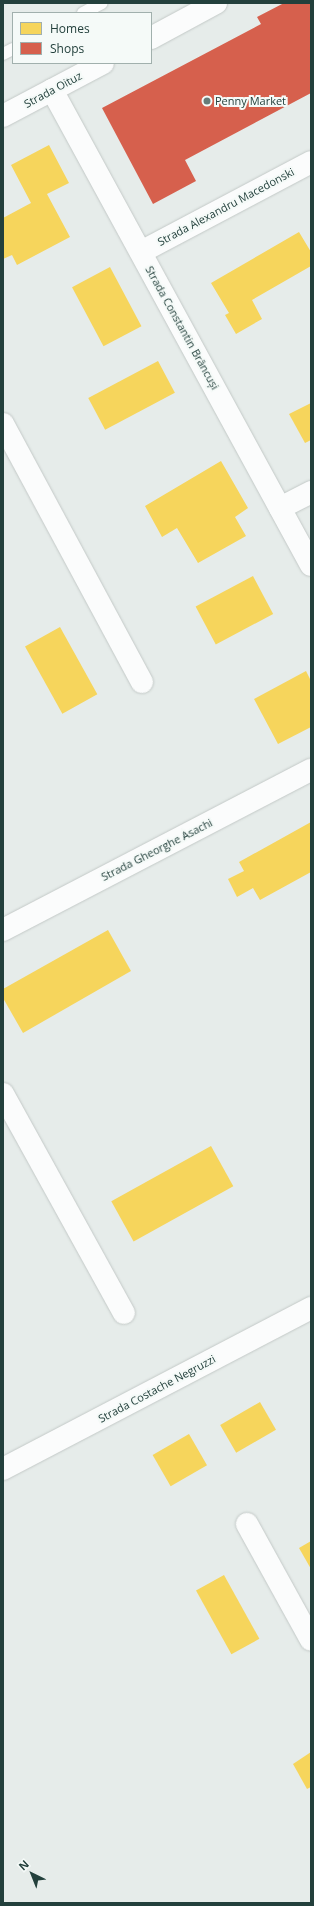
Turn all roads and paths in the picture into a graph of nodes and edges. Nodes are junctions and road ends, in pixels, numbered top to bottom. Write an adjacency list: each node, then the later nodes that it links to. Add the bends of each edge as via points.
1 (102, 3): 3 (lane)
2 (207, 5): 4 (street)
3 (85, 12)
4 (152, 37)
5 (12, 50): 6 (lane)
6 (3, 54)
7 (101, 64): 8 (street, Strada Oituz)
8 (52, 90): 9 (street, Strada Oituz); 11 (street, Strada Constantin Brâncuși)
9 (3, 116)
10 (311, 162): 11 (street, Strada Alexandru Macedonski)
11 (141, 252): 14 (street, Strada Constantin Brâncuși)
12 (3, 424): 16 (street)
13 (311, 492): 14 (street)
14 (280, 508): 15 (street, Strada Constantin Brâncuși)
15 (311, 566)
16 (142, 682)
17 (311, 770): 18 (street, Strada Gheorghe Asachi)
18 (3, 930)
19 (3, 1094): 21 (street)
20 (311, 1308): 22 (street, Strada Costache Negruzzi)
21 (124, 1313)
22 (3, 1469)
23 (247, 1524): 24 (street)
24 (311, 1640)

